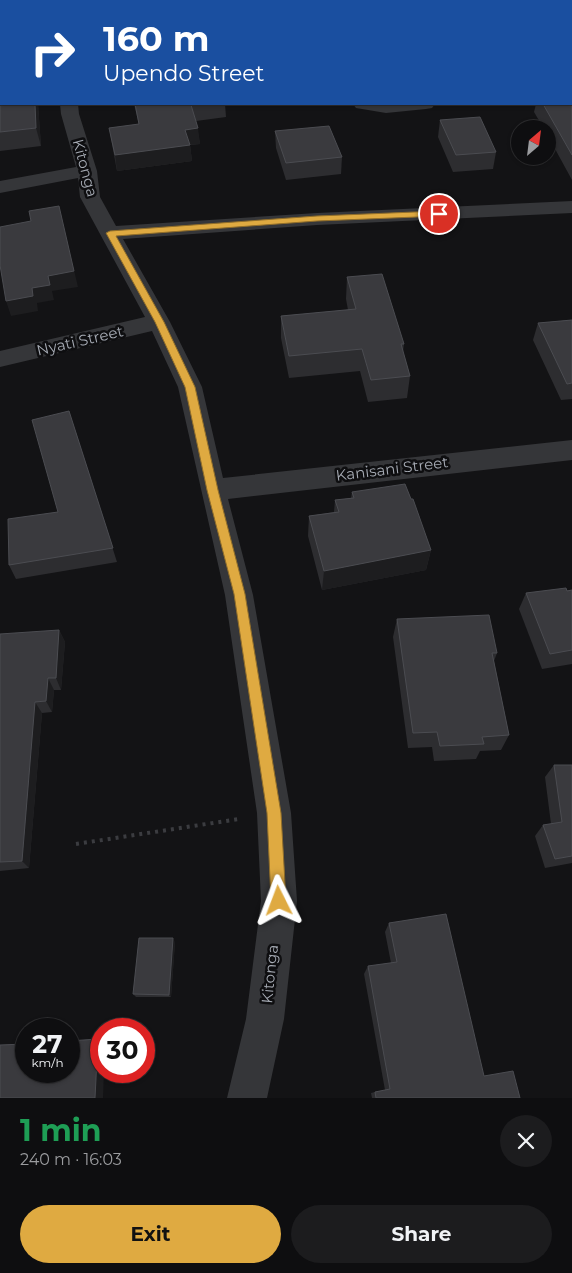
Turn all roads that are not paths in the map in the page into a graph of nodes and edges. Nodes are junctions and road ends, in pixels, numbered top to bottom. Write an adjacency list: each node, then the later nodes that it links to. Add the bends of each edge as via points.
1 (69, 105): 4 (street, Kitonga)
2 (365, 105): 3 (street, via 387,108)
3 (416, 105)
4 (87, 171): 5 (street); 7 (street, Kitonga, via 90,197)
5 (0, 187)
6 (572, 207): 7 (street)
7 (110, 233): 8 (street, Kitonga)
8 (159, 322): 9 (street, Nyati Street); 11 (street, Kitonga, via 190,387)
9 (0, 359)
10 (572, 450): 11 (street, Kanisani Street)
11 (213, 490): 12 (street, Kitonga, via 240,594 274,813 279,901 265,1020)
12 (247, 1098)

